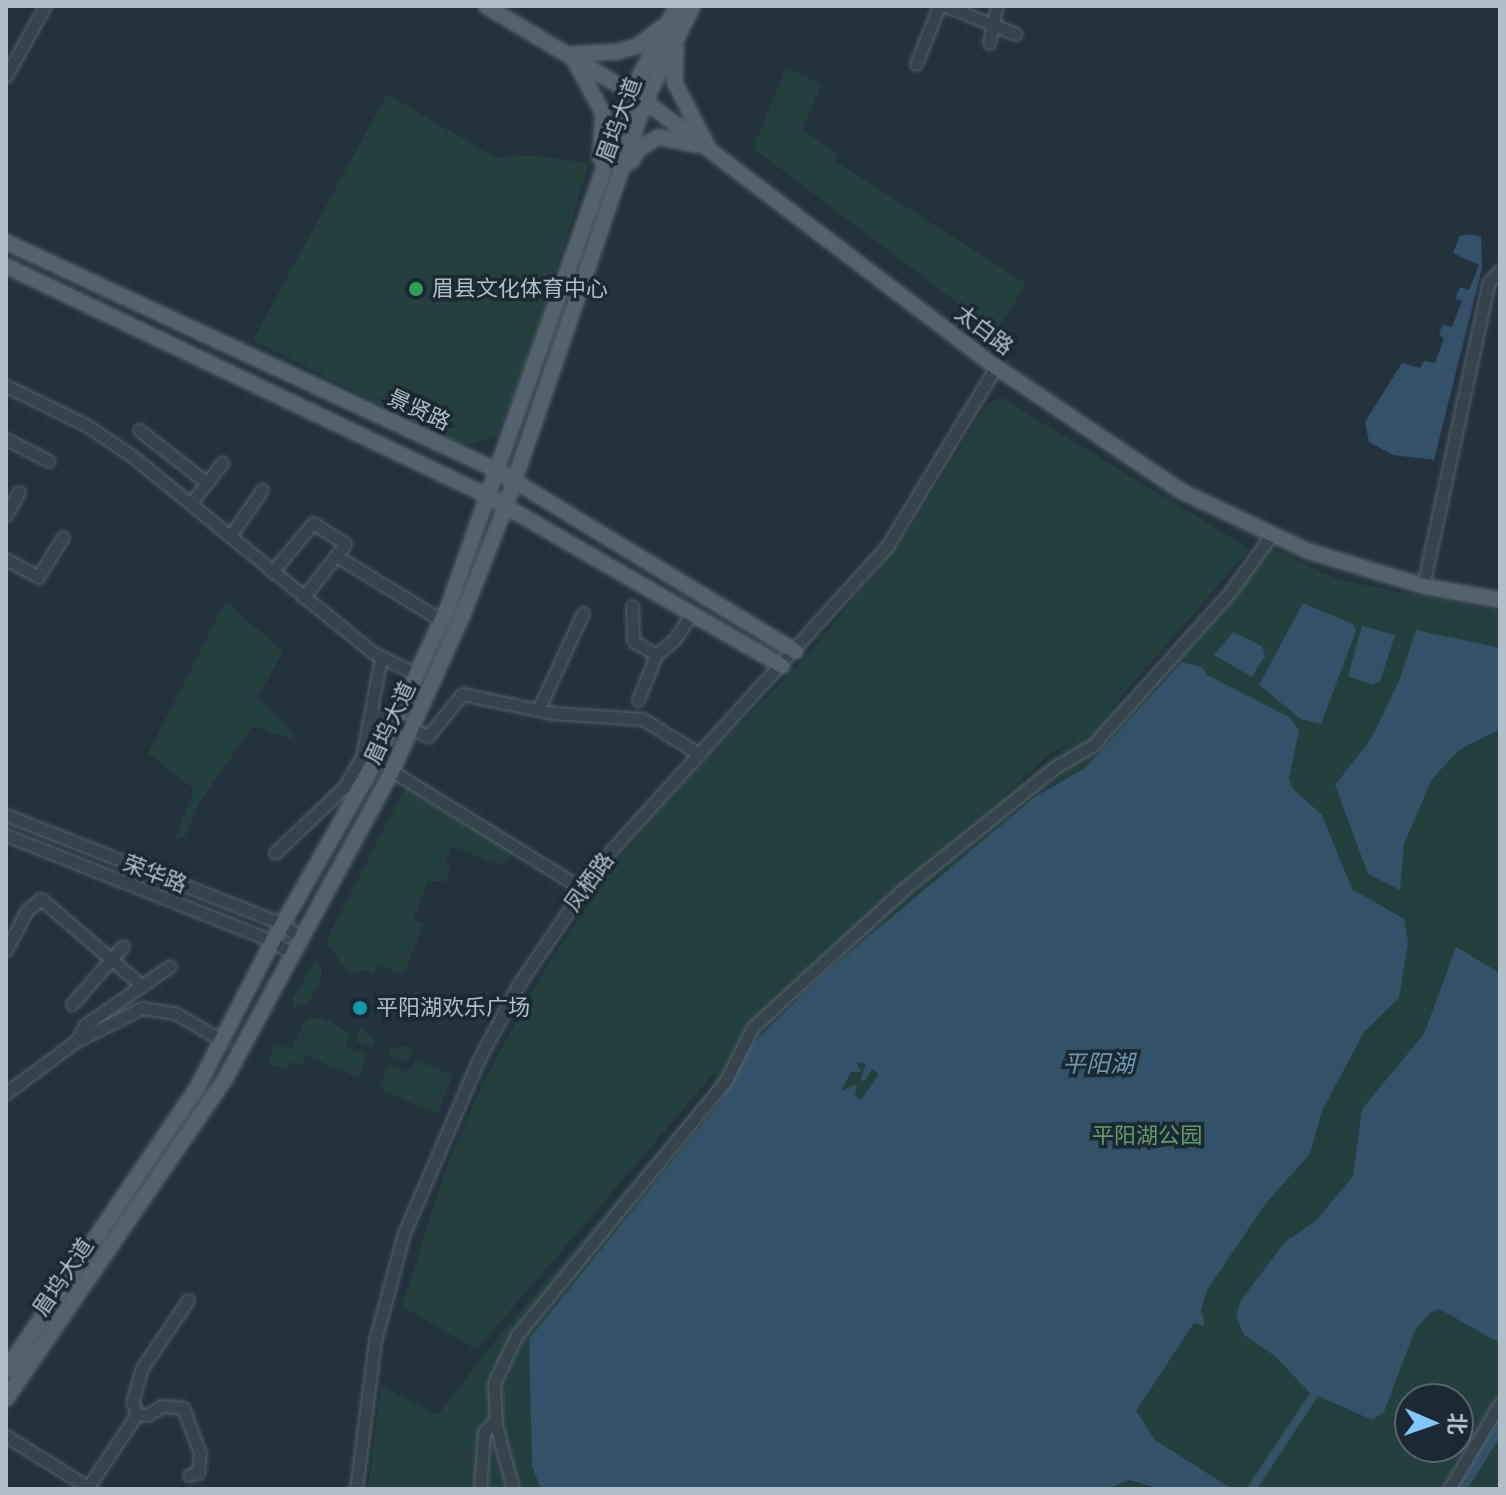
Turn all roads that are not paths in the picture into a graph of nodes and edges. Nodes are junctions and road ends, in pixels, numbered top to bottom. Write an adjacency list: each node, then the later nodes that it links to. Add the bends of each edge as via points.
1 (45, 6): 13 (street)
2 (486, 6): 11 (main road, 太白路)
3 (693, 6): 7 (main road, 眉坞大道)
4 (939, 6): 12 (street)
5 (946, 6): 8 (street)
6 (997, 6): 8 (street)
7 (677, 16): 11 (main road, via 637,46 596,55); 14 (main road, 眉坞大道); 15 (main road, 眉坞大道); 16 (main road, via 675,83)
8 (992, 25): 9 (street); 10 (street)
9 (1016, 34)
10 (989, 43)
11 (566, 54): 14 (main road, 太白路); 18 (main road, via 583,71 603,113)
12 (916, 64)
13 (6, 76)
14 (631, 92): 15 (main road, 太白路); 18 (main road, 眉坞大道)
15 (645, 101): 16 (main road, 太白路); 17 (main road, 眉坞大道)
16 (710, 150): 17 (main road, via 658,137 639,149); 22 (main road, 太白路)
17 (621, 179): 29 (main road, 眉坞大道)
18 (597, 182): 28 (main road, 眉坞大道)
19 (6, 242): 28 (main road, 景贤路)
20 (6, 266): 33 (main road)
21 (1500, 270): 43 (street, via 1489,282)
22 (996, 367): 37 (main road, 太白路, via 1183,492); 50 (street, 凤栖路, via 888,545)
23 (6, 386): 34 (street, via 86,425)
24 (139, 430): 30 (street)
25 (6, 439): 26 (street)
26 (49, 461)
27 (222, 463): 30 (street)
28 (496, 470): 29 (main road, 景贤路); 33 (main road, 眉坞大道)
29 (513, 482): 35 (main road, 眉坞大道); 50 (main road, 景贤路)
30 (207, 483): 34 (street)
31 (262, 490): 38 (street)
32 (19, 492): 36 (street)
33 (486, 495): 35 (main road); 49 (main road, 眉坞大道)
34 (191, 503): 38 (street)
35 (505, 508): 48 (main road); 59 (main road, 眉坞大道)
36 (6, 514)
37 (1272, 534): 43 (main road, 太白路, via 1308,551); 85 (street, via 1231,591 1093,745 1054,768 905,888 753,1027 725,1082 517,1335 494,1383)
38 (230, 536): 42 (street)
39 (63, 537): 41 (street, via 38,577)
40 (338, 557): 42 (street, via 345,544 313,523); 44 (street); 49 (street)
41 (6, 559)
42 (272, 572): 44 (street)
43 (1423, 586): 45 (main road, 太白路)
44 (303, 598): 52 (street)
45 (1500, 600)
46 (632, 606): 51 (street, via 633,641)
47 (583, 613): 56 (street)
48 (690, 616): 51 (street); 53 (main road)
49 (441, 620): 54 (main road, 眉坞大道)
50 (795, 651): 53 (street, 凤栖路)
51 (656, 655): 55 (street)
52 (381, 657): 54 (street); 57 (street)
53 (782, 666): 60 (street, 凤栖路)
54 (416, 674): 58 (main road, 眉坞大道)
55 (638, 700)
56 (538, 710): 59 (street, via 462,694 428,736); 60 (street, via 643,719)
57 (373, 713): 58 (street); 64 (street, via 362,757 345,786)
58 (395, 719): 59 (street); 66 (main road, 眉坞大道)
59 (411, 730): 61 (main road, 眉坞大道)
60 (699, 754): 65 (street, 凤栖路)
61 (392, 771): 65 (street); 68 (main road, 眉坞大道)
62 (6, 815): 66 (street, 荣华路)
63 (6, 835): 69 (street, 荣华路)
64 (275, 853)
65 (582, 889): 89 (street, 凤栖路, via 520,982 482,1054 404,1233 375,1341)
66 (283, 924): 68 (street, 荣华路); 69 (main road, 眉坞大道)
67 (11, 927): 71 (street); 73 (street, via 41,899)
68 (301, 939): 72 (main road, 眉坞大道)
69 (273, 941): 72 (street, 荣华路); 78 (main road, 眉坞大道)
70 (123, 946): 73 (street)
71 (6, 950)
72 (292, 954): 82 (main road, 眉坞大道, via 225,1079)
73 (114, 959): 75 (street); 76 (street)
74 (170, 966): 75 (street)
75 (142, 986): 77 (street, via 85,1025)
76 (72, 1004)
77 (76, 1041): 78 (street, via 142,1008 175,1013); 79 (street)
78 (223, 1041): 81 (main road, 眉坞大道, via 197,1088)
79 (6, 1093)
80 (188, 1300): 84 (street, via 133,1389)
81 (6, 1370)
82 (6, 1399)
83 (1500, 1403): 92 (street)
84 (137, 1414): 87 (street, via 175,1404 183,1408 200,1453 198,1473); 88 (street)
85 (496, 1419): 90 (street, via 484,1432); 91 (street)
86 (6, 1436): 88 (street)
87 (189, 1475)
88 (90, 1488)
89 (356, 1489)
90 (480, 1489)
91 (513, 1489)
92 (1449, 1489)

